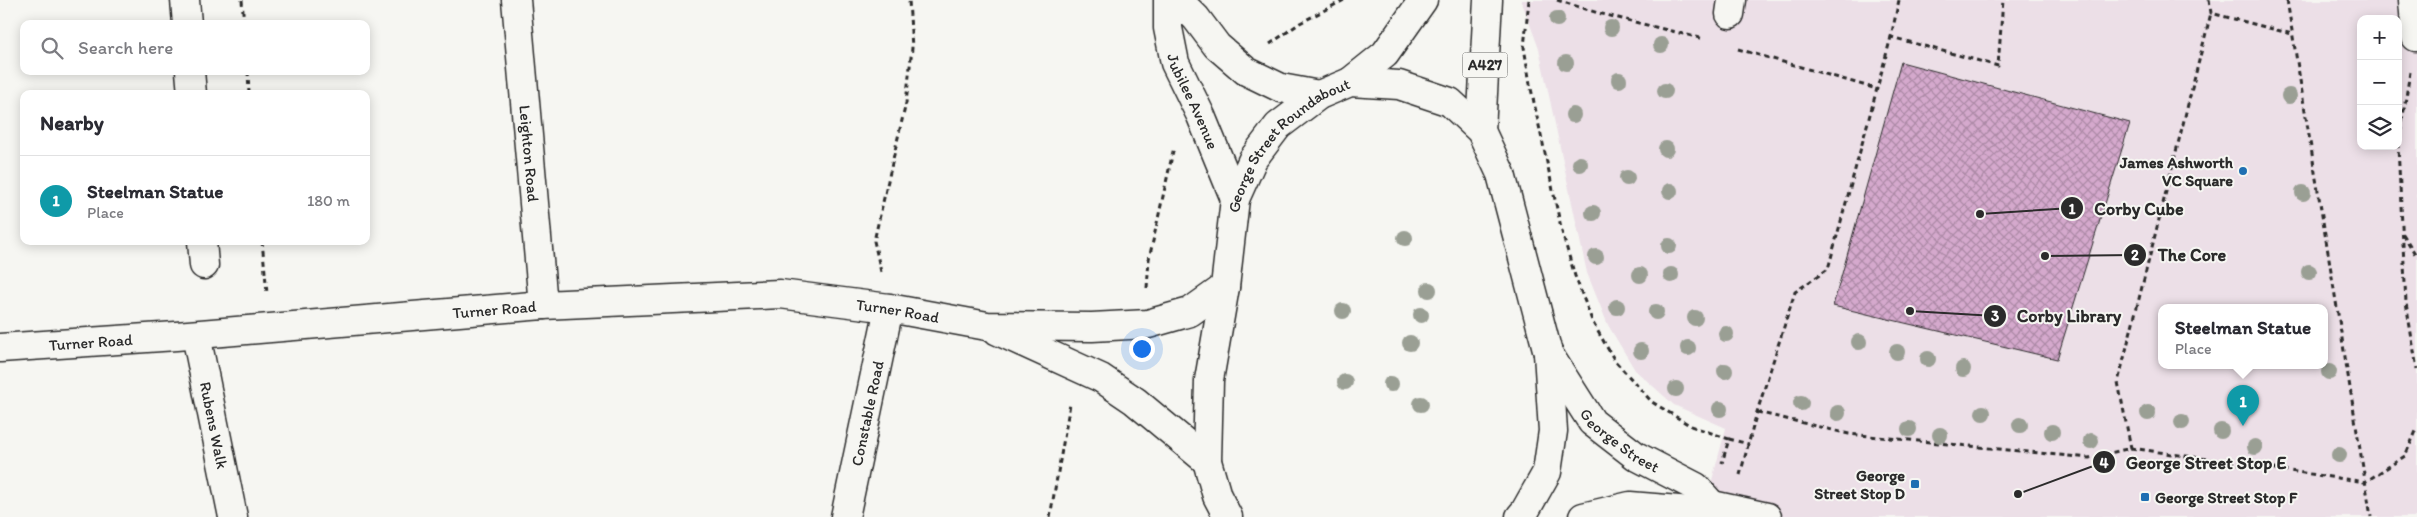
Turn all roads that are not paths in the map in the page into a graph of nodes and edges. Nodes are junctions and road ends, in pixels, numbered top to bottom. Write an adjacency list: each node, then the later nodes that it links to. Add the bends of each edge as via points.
1 (185, 0): 8 (main road)
2 (516, 0): 17 (main road, Leighton Road)
3 (1168, 0): 15 (main road, Jubilee Avenue, via 1168,28 1175,63)
4 (1178, 0): 13 (main road, via 1217,46 1246,70 1281,88)
5 (1423, 0): 11 (main road, via 1385,54)
6 (1488, 0): 14 (main road, A427)
7 (2413, 0): 9 (main road)
8 (187, 20)
9 (2416, 37)
10 (190, 75): 12 (main road)
11 (1350, 82): 13 (main road, George Street Roundabout); 14 (main road, George Street Roundabout, via 1399,85 1450,102)
12 (192, 90)
13 (1319, 95): 15 (main road, George Street Roundabout, via 1278,126 1253,159)
14 (1481, 130): 22 (main road, George Street Roundabout, via 1501,174)
15 (1235, 199): 16 (main road, George Street Roundabout)
16 (1224, 287): 19 (main road, Turner Road, via 1190,312 1148,324); 23 (main road, George Street Roundabout, via 1209,380)
17 (543, 305): 18 (main road, Turner Road, via 780,294); 20 (main road, Turner Road)
18 (889, 308): 19 (main road, Turner Road); 26 (main road, Constable Road)
19 (987, 326): 23 (main road, Turner Road, via 1101,378 1135,401)
20 (196, 334): 21 (main road, Turner Road); 25 (main road, Rubens Walk)
21 (0, 348)
22 (1548, 353): 24 (main road, George Street, via 1592,422 1636,456 1696,487); 28 (main road, George Street Roundabout, via 1553,431 1547,472)
23 (1207, 461): 27 (main road, George Street Roundabout, via 1216,496)
24 (1712, 505): 29 (main road, via 1692,511 1630,506); 30 (main road)
25 (233, 517)
26 (845, 517)
27 (1228, 517)
28 (1520, 517)
29 (1583, 517)
30 (1767, 517)

